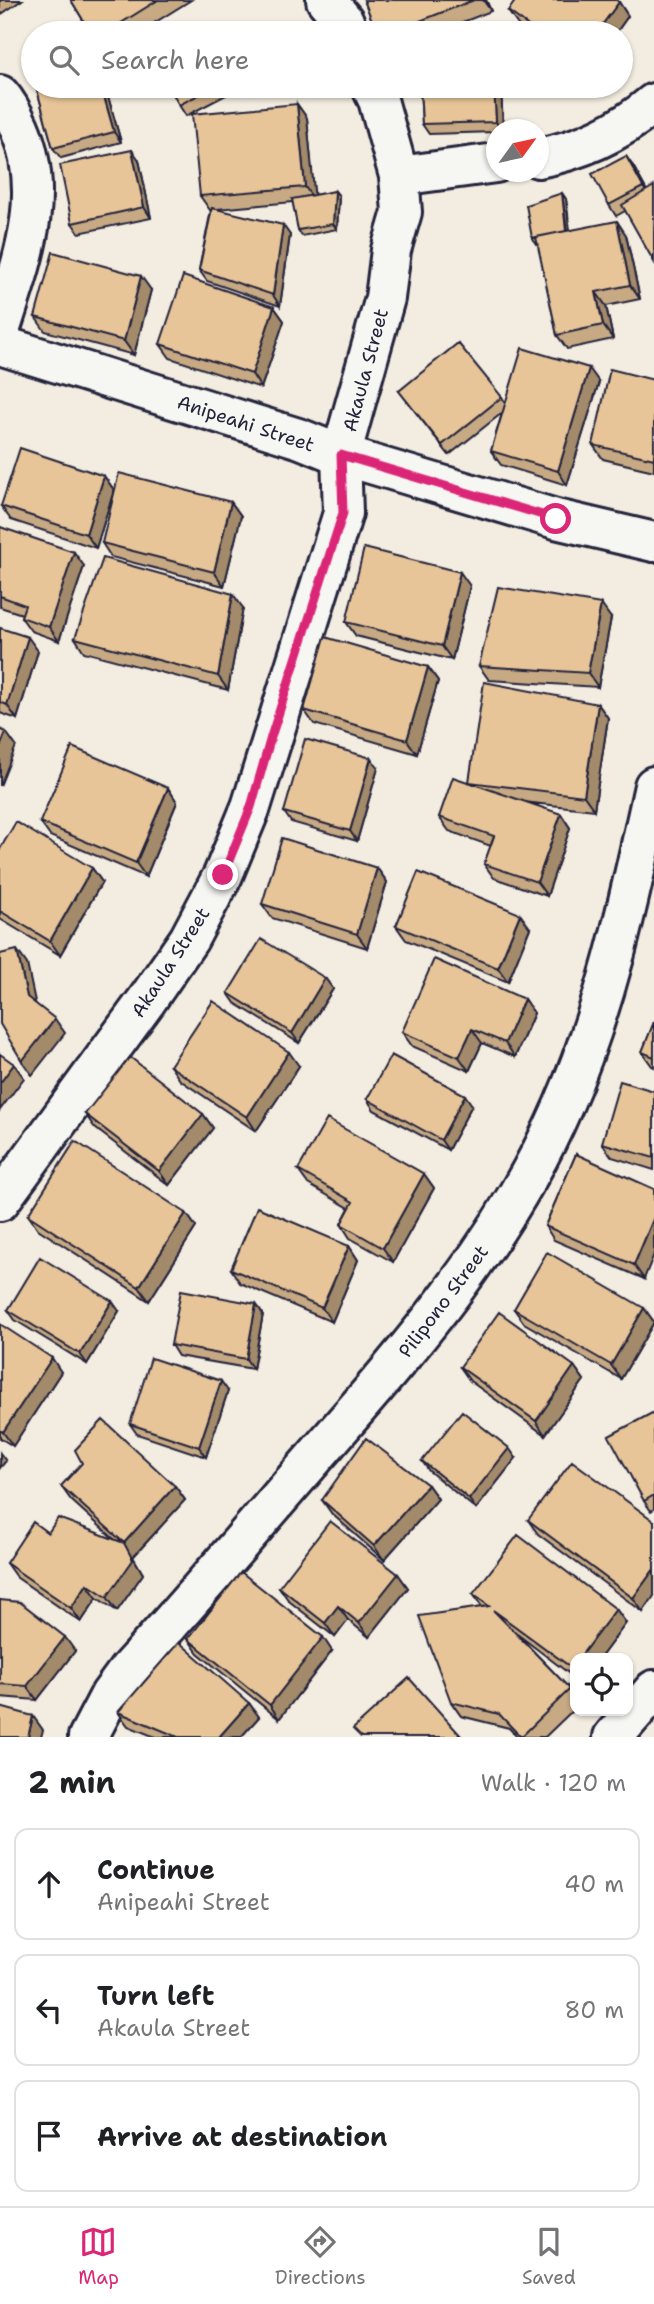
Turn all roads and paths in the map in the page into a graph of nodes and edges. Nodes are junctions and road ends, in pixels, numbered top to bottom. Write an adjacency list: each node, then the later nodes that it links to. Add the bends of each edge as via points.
1 (326, 0): 2 (street)
2 (344, 21)
3 (0, 95): 9 (street, via 24,139 33,199 27,240)
4 (377, 98): 8 (street, Akaula Street)
5 (654, 103): 6 (street, via 608,135)
6 (549, 155)
7 (486, 164): 8 (street)
8 (399, 176): 11 (street, Akaula Street, via 402,212 385,298)
9 (0, 331)
10 (0, 345): 11 (street, Anipeahi Street)
11 (341, 455): 12 (street, Anipeahi Street, via 556,519); 14 (street, Akaula Street, via 343,513 251,807 223,875 147,1000)
12 (654, 542)
13 (654, 786): 16 (street, Pilipono Street, via 599,1013 563,1107 517,1196 463,1280 401,1359 129,1669)
14 (0, 1201)
15 (654, 1690): 17 (street)
16 (88, 1737)
17 (613, 1737)

